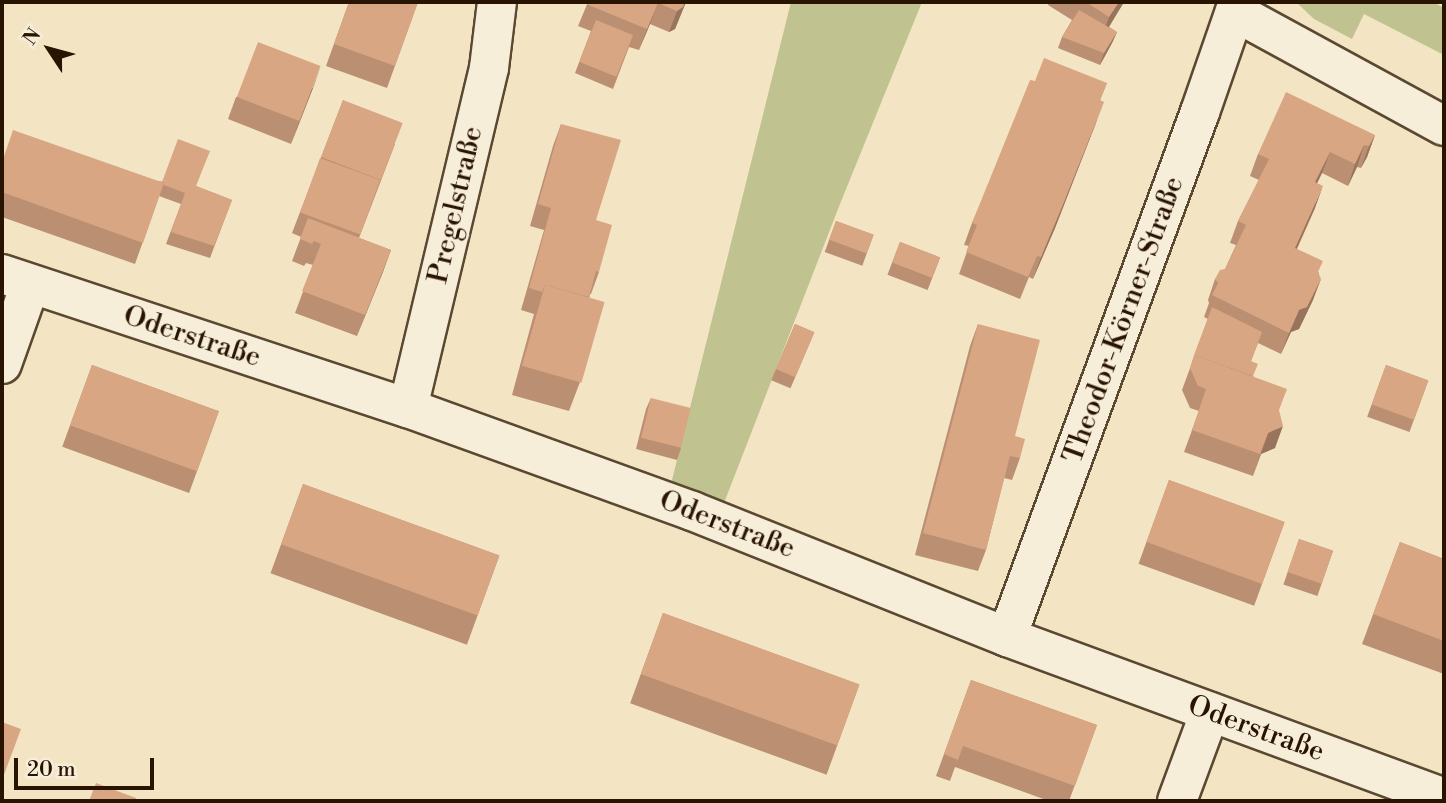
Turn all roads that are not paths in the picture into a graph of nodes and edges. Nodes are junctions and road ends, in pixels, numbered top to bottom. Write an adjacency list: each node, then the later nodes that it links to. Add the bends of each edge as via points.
1 (497, 2): 6 (street, Pregelstraße, via 489,68)
2 (1236, 7): 3 (street); 7 (street, Theodor-Körner-Straße)
3 (1444, 126)
4 (16, 280): 5 (street); 6 (street, Oderstraße)
5 (2, 364)
6 (408, 408): 7 (street, Oderstraße, via 692,511)
7 (1007, 637): 8 (street, Oderstraße)
8 (1210, 712): 9 (street, Oderstraße); 10 (street)
9 (1444, 798)
10 (1177, 801)

